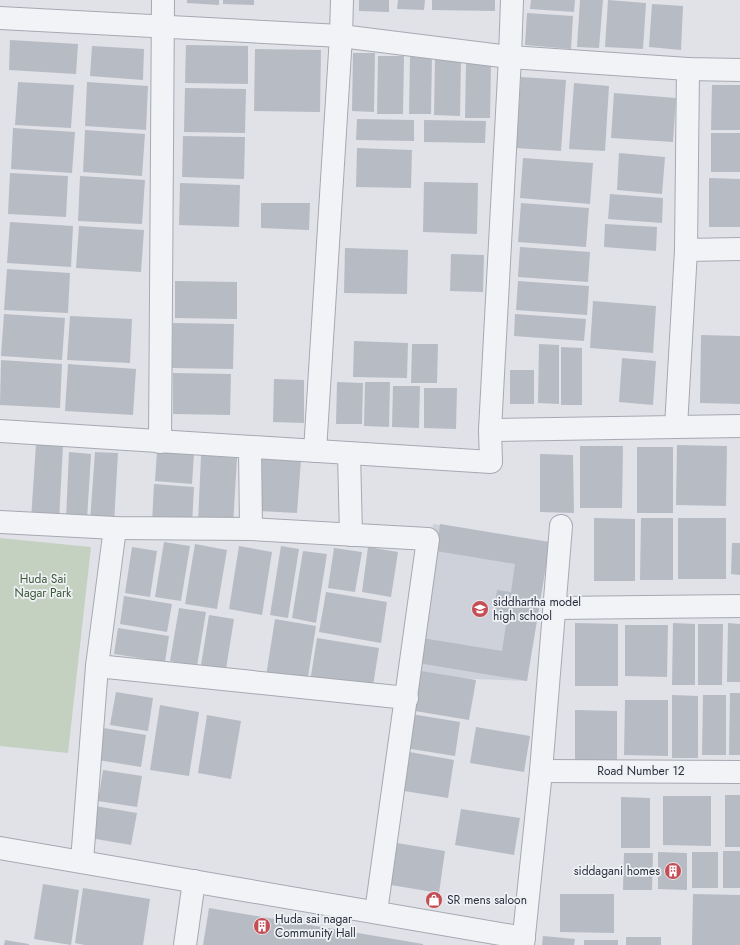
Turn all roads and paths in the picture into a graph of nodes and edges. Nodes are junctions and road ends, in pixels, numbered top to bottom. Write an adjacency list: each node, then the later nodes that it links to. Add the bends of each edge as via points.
1 (163, 0): 5 (street)
2 (342, 0): 6 (street)
3 (512, 0): 7 (street)
4 (0, 18): 5 (street)
5 (162, 26): 6 (street); 16 (street)
6 (341, 36): 7 (street); 18 (street)
7 (510, 56): 8 (street); 14 (street)
8 (688, 69): 9 (street); 11 (street)
9 (740, 70)
10 (740, 249): 11 (street)
11 (686, 250): 13 (street)
12 (740, 426): 13 (street)
13 (676, 427): 14 (street)
14 (490, 430): 19 (street, via 491,462)
15 (0, 432): 16 (street)
16 (160, 442): 17 (street)
17 (250, 447): 18 (street); 23 (street)
18 (315, 451): 19 (street)
19 (349, 454): 24 (street)
20 (0, 522): 22 (street)
21 (561, 526): 26 (street)
22 (115, 528): 23 (street); 27 (street)
23 (251, 529): 24 (street)
24 (352, 535): 28 (street, via 428,539)
25 (740, 606): 26 (street)
26 (555, 608): 29 (street)
27 (97, 666): 28 (street); 32 (street)
28 (406, 698): 34 (street)
29 (541, 771): 30 (street, Road Number 12); 35 (street)
30 (740, 772)
31 (0, 848): 32 (street)
32 (82, 862): 33 (street)
33 (194, 881): 34 (street); 36 (street)
34 (376, 912): 35 (street)
35 (524, 941)
36 (185, 945)

